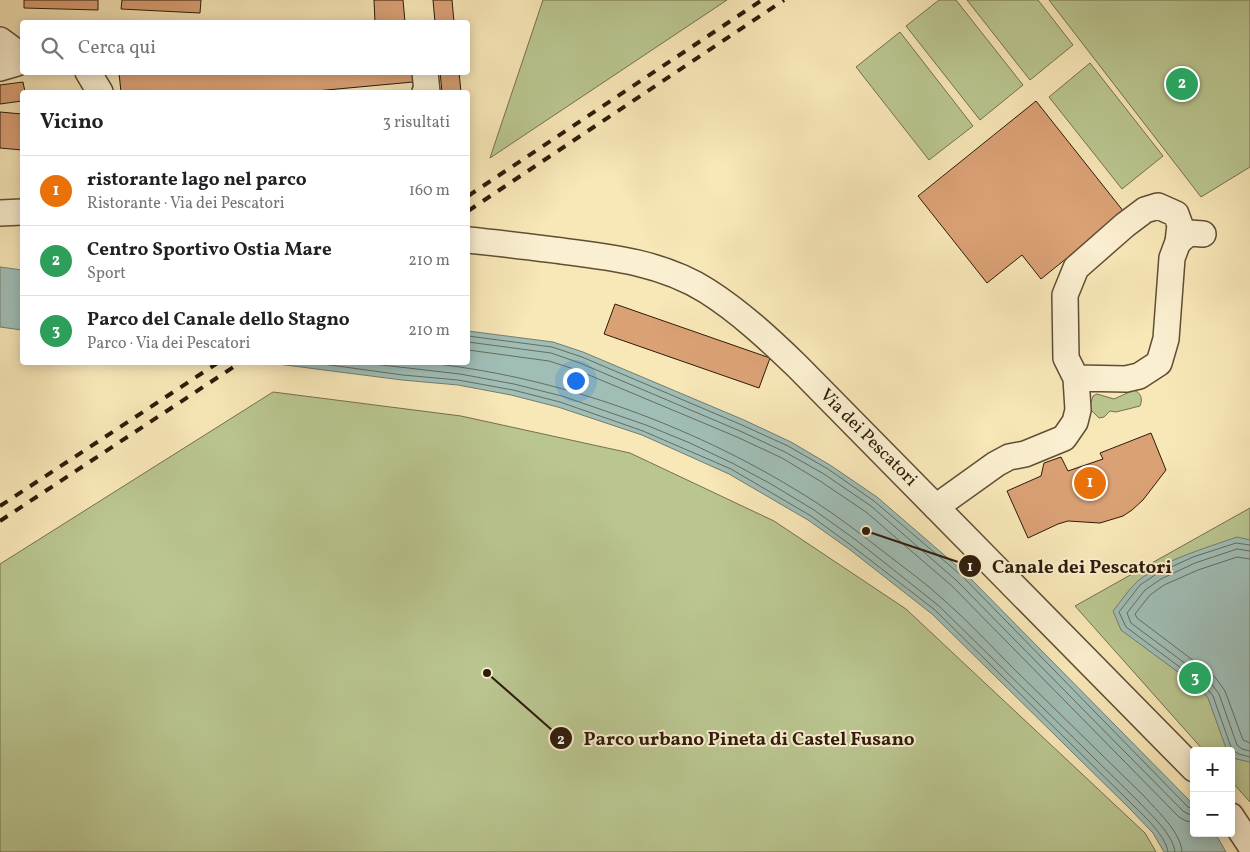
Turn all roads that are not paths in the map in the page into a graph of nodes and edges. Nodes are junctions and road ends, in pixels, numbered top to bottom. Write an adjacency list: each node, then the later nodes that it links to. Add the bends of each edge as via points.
1 (0, 40): 2 (street, via 15,51)
2 (13, 64)
3 (90, 75): 5 (street)
4 (425, 75): 6 (street)
5 (99, 90)
6 (427, 90)
7 (20, 212): 8 (street)
8 (0, 213)
9 (1203, 234): 11 (street, via 1189,234)
10 (470, 240): 13 (street, Via dei Pescatori, via 624,260 658,269 706,291 754,326)
11 (1178, 242): 12 (street, via 1172,258 1166,339 1159,363 1139,376 1126,379); 12 (street, via 1180,225 1176,214 1158,206 1145,210 1125,225 1076,268 1065,295 1065,321 1066,358)
12 (1076, 378): 13 (street, via 1078,410 1075,422 1064,438 996,464)
13 (936, 507): 14 (street, Via dei Pescatori)
14 (1190, 765)
15 (1235, 822): 16 (street)
16 (1250, 845)

